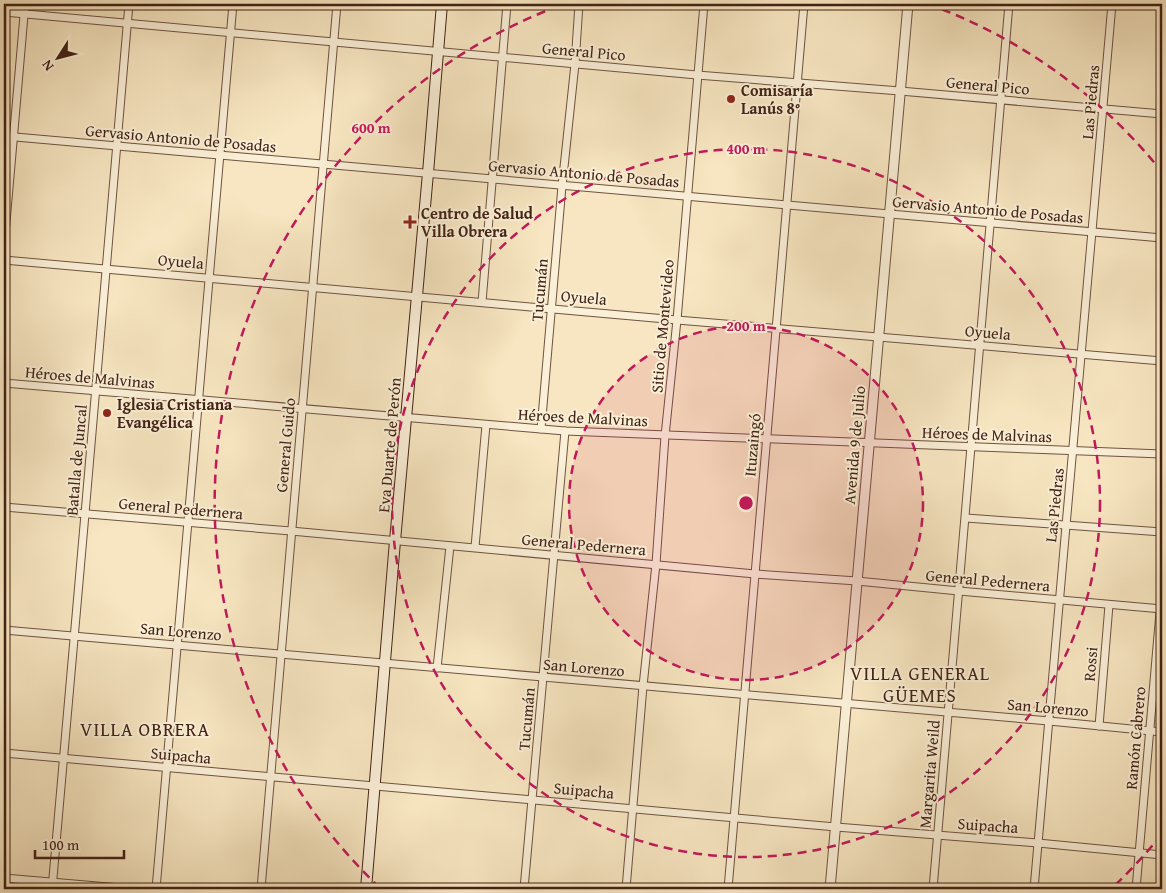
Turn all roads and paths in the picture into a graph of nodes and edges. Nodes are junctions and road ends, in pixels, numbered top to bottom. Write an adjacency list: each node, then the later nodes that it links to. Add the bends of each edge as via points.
1 (26, 4): 14 (street)
2 (129, 4): 15 (street, Batalla de Juncal)
3 (233, 4): 16 (street)
4 (337, 4): 17 (street, General Guido)
5 (442, 4): 18 (main road, Eva Duarte de Perón)
6 (507, 4): 19 (street)
7 (579, 4): 20 (street, Tucumán)
8 (704, 4): 21 (street, Sitio de Montevideo)
9 (804, 4): 22 (street, Ituzaingó)
10 (908, 4): 23 (street, Avenida 9 de Julio)
11 (1009, 4): 24 (street, Margarita Weild)
12 (1112, 4): 25 (street, Las Piedras)
13 (4, 12): 14 (street, General Pico)
14 (25, 14): 15 (street, General Pico); 28 (street)
15 (127, 23): 16 (street, General Pico); 29 (street, Batalla de Juncal)
16 (230, 32): 17 (street, General Pico); 30 (street)
17 (334, 43): 18 (street, General Pico); 31 (street, General Guido)
18 (437, 51): 19 (street, General Pico); 32 (main road, Eva Duarte de Perón)
19 (502, 58): 20 (street, General Pico); 33 (street)
20 (575, 64): 21 (street, General Pico); 34 (street, Tucumán)
21 (698, 75): 22 (street, General Pico); 35 (street, Sitio de Montevideo)
22 (797, 83): 23 (street, General Pico); 36 (street, Ituzaingó)
23 (900, 91): 24 (street, General Pico); 37 (street, Avenida 9 de Julio)
24 (1001, 100): 25 (street, General Pico); 38 (street, Margarita Weild)
25 (1104, 109): 26 (street, General Pico); 39 (street, Las Piedras)
26 (1162, 114)
27 (4, 136): 28 (street, Gervasio Antonio de Posadas)
28 (13, 137): 29 (street, Gervasio Antonio de Posadas); 41 (street)
29 (116, 146): 30 (street, Gervasio Antonio de Posadas); 43 (street, Batalla de Juncal)
30 (220, 156): 31 (street, Gervasio Antonio de Posadas); 44 (street)
31 (323, 165): 32 (street, Gervasio Antonio de Posadas); 45 (street, General Guido)
32 (428, 173): 33 (street, Gervasio Antonio de Posadas); 46 (main road, Eva Duarte de Perón)
33 (493, 179): 34 (street, Gervasio Antonio de Posadas); 47 (street)
34 (562, 186): 35 (street, Gervasio Antonio de Posadas); 48 (street, Tucumán)
35 (687, 196): 36 (street, Gervasio Antonio de Posadas); 49 (street, Sitio de Montevideo)
36 (786, 204): 37 (street, Gervasio Antonio de Posadas); 50 (street, Ituzaingó)
37 (890, 214): 38 (street, Gervasio Antonio de Posadas); 51 (street, Avenida 9 de Julio)
38 (990, 223): 39 (street, Gervasio Antonio de Posadas); 52 (street, Margarita Weild)
39 (1092, 232): 40 (street, Gervasio Antonio de Posadas); 53 (street, Las Piedras)
40 (1162, 238)
41 (4, 245)
42 (4, 260): 43 (street, Oyuela)
43 (106, 268): 44 (street, Oyuela); 56 (street, Batalla de Juncal)
44 (209, 278): 45 (street, Oyuela); 57 (street)
45 (313, 286): 46 (street, Oyuela); 58 (street, General Guido)
46 (417, 296): 47 (street, Oyuela); 59 (main road, Eva Duarte de Perón)
47 (482, 302): 48 (street, Oyuela)
48 (552, 308): 49 (street, Oyuela); 61 (street, Tucumán)
49 (677, 320): 50 (street, Oyuela); 63 (street, Sitio de Montevideo)
50 (776, 328): 51 (street, Oyuela); 64 (street, Ituzaingó)
51 (878, 337): 52 (street, Oyuela); 65 (street, Avenida 9 de Julio)
52 (980, 346): 53 (street, Oyuela); 66 (street, Margarita Weild)
53 (1082, 354): 54 (street, Oyuela); 67 (street, Las Piedras)
54 (1162, 361)
55 (4, 383): 56 (street, Héroes de Malvinas)
56 (95, 392): 57 (street, Héroes de Malvinas); 70 (street, Batalla de Juncal)
57 (199, 400): 58 (street, Héroes de Malvinas); 72 (street)
58 (302, 409): 59 (street, Héroes de Malvinas); 74 (street, General Guido)
59 (406, 418): 60 (street, Héroes de Malvinas); 76 (main road, Eva Duarte de Perón)
60 (486, 425): 61 (street, Héroes de Malvinas); 78 (street)
61 (541, 429): 62 (street, Héroes de Malvinas)
62 (565, 431): 63 (street, Héroes de Malvinas); 79 (street, Tucumán)
63 (666, 436): 64 (street, Héroes de Malvinas); 80 (street, Sitio de Montevideo)
64 (766, 438): 65 (street, Héroes de Malvinas); 81 (street, Ituzaingó)
65 (869, 444): 66 (street, Héroes de Malvinas); 82 (street, Avenida 9 de Julio)
66 (972, 448): 67 (street, Héroes de Malvinas); 71 (street, Margarita Weild)
67 (1074, 451): 68 (street, Héroes de Malvinas); 73 (street, Las Piedras)
68 (1162, 454)
69 (4, 507): 70 (street, General Pedernera)
70 (85, 514): 72 (street, General Pedernera); 89 (street, Batalla de Juncal)
71 (966, 518): 73 (street); 84 (street, Margarita Weild)
72 (188, 523): 74 (street, General Pedernera); 90 (street)
73 (1066, 526): 75 (street); 85 (street, Las Piedras)
74 (292, 531): 76 (street, General Pedernera); 91 (street, General Guido)
75 (1162, 532)
76 (395, 541): 77 (street, General Pedernera); 92 (main road, Eva Duarte de Perón)
77 (450, 546): 78 (street, General Pedernera); 93 (street)
78 (475, 547): 79 (street, General Pedernera)
79 (554, 554): 80 (street, General Pedernera); 94 (street, Tucumán)
80 (656, 564): 81 (street, General Pedernera); 95 (street, Sitio de Montevideo)
81 (755, 574): 82 (street, General Pedernera); 96 (street, Ituzaingó)
82 (857, 581): 84 (street, General Pedernera); 97 (street, Avenida 9 de Julio)
83 (1162, 588): 87 (street, Ramón Cabrero)
84 (959, 591): 85 (street, General Pedernera); 98 (street, Margarita Weild)
85 (1059, 600): 86 (street, General Pedernera); 99 (street, Las Piedras)
86 (1109, 605): 87 (street, General Pedernera); 100 (street, Rossi)
87 (1161, 609): 101 (street, Ramón Cabrero)
88 (4, 630): 89 (street, San Lorenzo)
89 (74, 636): 90 (street, San Lorenzo); 104 (street, Batalla de Juncal)
90 (178, 645): 91 (street, San Lorenzo); 105 (street)
91 (280, 654): 92 (street, San Lorenzo); 106 (street, General Guido)
92 (385, 663): 93 (street, San Lorenzo); 107 (main road, Eva Duarte de Perón)
93 (437, 668): 94 (street, San Lorenzo)
94 (544, 677): 95 (street, San Lorenzo); 108 (street, Tucumán)
95 (643, 686): 96 (street, San Lorenzo); 109 (street, Sitio de Montevideo)
96 (744, 695): 97 (street, San Lorenzo); 110 (street, Ituzaingó)
97 (846, 704): 98 (street, San Lorenzo); 111 (street, Avenida 9 de Julio)
98 (948, 712): 99 (street, San Lorenzo); 112 (street, Margarita Weild)
99 (1049, 721): 100 (street, San Lorenzo); 113 (street, Las Piedras)
100 (1099, 726): 101 (street, San Lorenzo)
101 (1149, 731): 102 (street, San Lorenzo); 114 (street, Ramón Cabrero)
102 (1162, 732)
103 (4, 753): 104 (street, Suipacha)
104 (63, 759): 105 (street, Suipacha); 117 (street, Batalla de Juncal)
105 (166, 767): 106 (street, Suipacha); 119 (street)
106 (271, 777): 107 (street, Suipacha); 120 (street, General Guido)
107 (375, 786): 108 (street, Suipacha); 121 (main road, Eva Duarte de Perón)
108 (532, 799): 109 (street, Suipacha); 122 (street, Tucumán)
109 (633, 808): 110 (street, Suipacha); 123 (street, Sitio de Montevideo)
110 (734, 817): 111 (street, Suipacha); 124 (street, Ituzaingó)
111 (836, 827): 112 (street, Suipacha); 125 (street, Avenida 9 de Julio)
112 (937, 835): 113 (street, Suipacha); 126 (street, Margarita Weild)
113 (1038, 843): 114 (street, Suipacha); 127 (street, Las Piedras)
114 (1139, 853): 115 (street, Suipacha); 128 (street, Ramón Cabrero)
115 (1162, 856)
116 (4, 878): 117 (street)
117 (52, 886): 118 (street)
118 (132, 889)
119 (156, 889)
120 (261, 889)
121 (366, 889)
122 (524, 889)
123 (626, 889)
124 (728, 889)
125 (830, 889)
126 (933, 889)
127 (1034, 889)
128 (1136, 889)

